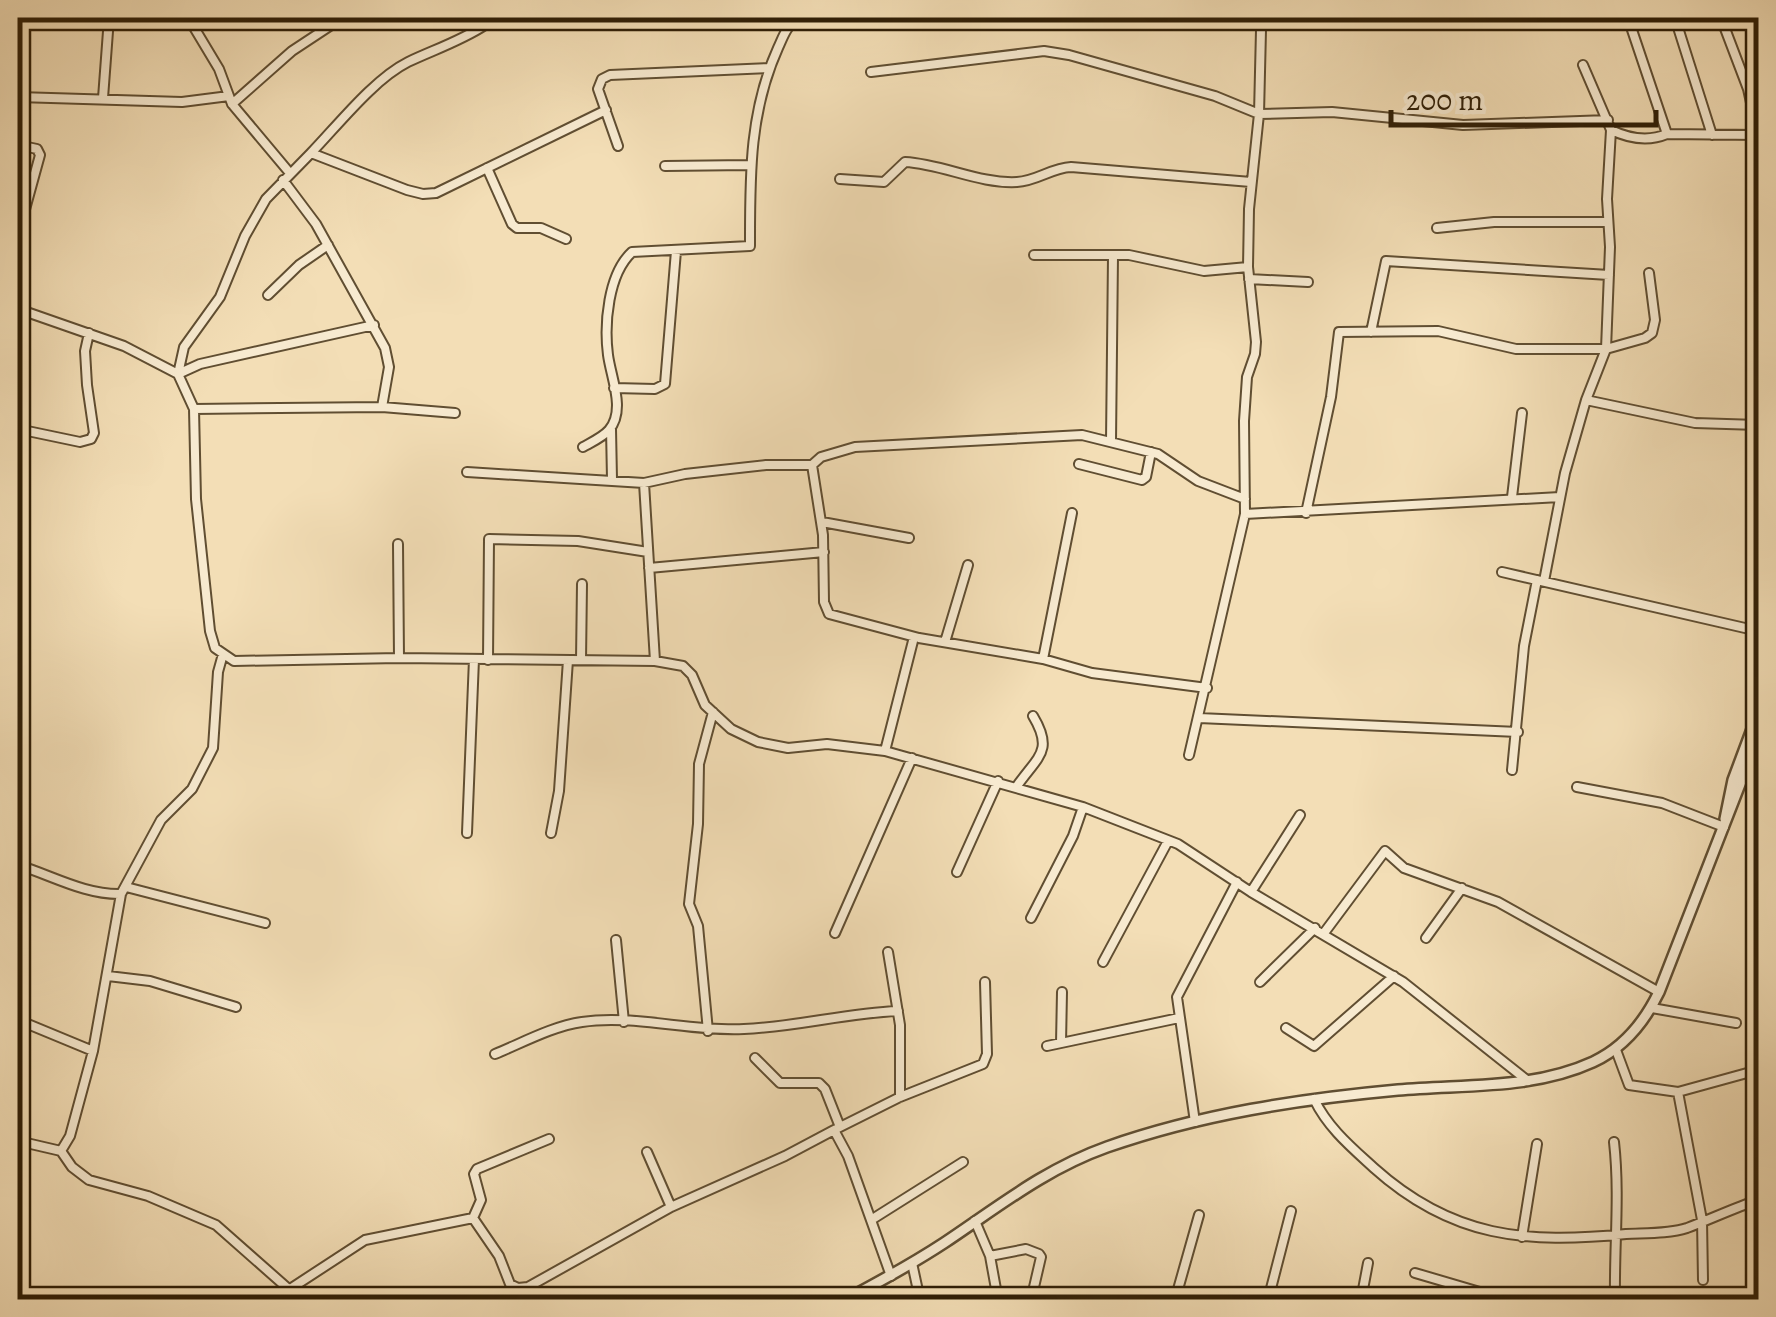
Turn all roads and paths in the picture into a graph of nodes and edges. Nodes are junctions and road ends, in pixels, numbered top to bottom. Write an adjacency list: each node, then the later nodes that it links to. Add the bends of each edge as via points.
1 (22, 18): 14 (street)
2 (109, 18): 16 (street)
3 (183, 18): 17 (street, via 199,33)
4 (342, 18): 17 (street)
5 (486, 18): 26 (street, via 470,35 388,75)
6 (800, 18): 12 (street, via 787,28)
7 (1258, 18): 19 (street)
8 (1628, 18): 21 (street)
9 (1675, 18): 22 (street)
10 (1721, 18): 23 (street)
11 (1583, 65): 20 (street)
12 (768, 68): 18 (street, via 610,76 598,84); 27 (street)
13 (872, 72): 19 (street, via 1044,51)
14 (18, 88)
15 (18, 97): 16 (street)
16 (104, 98): 17 (street)
17 (231, 100): 30 (street)
18 (606, 110): 25 (street); 29 (street)
19 (1259, 114): 20 (street); 32 (street)
20 (1610, 125): 21 (street, via 1622,136 1652,140); 33 (street)
21 (1667, 134): 22 (street)
22 (1712, 135): 23 (street)
23 (1758, 135)
24 (18, 145): 35 (street, via 40,155)
25 (618, 146)
26 (311, 152): 29 (street, via 423,194); 30 (street)
27 (749, 165): 28 (street); 38 (street, via 750,246)
28 (665, 166)
29 (487, 168): 36 (street, via 512,224)
30 (286, 176): 37 (street); 52 (street, via 244,236 220,297 184,347)
31 (840, 179): 32 (street, via 884,182 906,162 1013,183 1071,167)
32 (1251, 182): 41 (street)
33 (1608, 222): 34 (street); 43 (street)
34 (1437, 228)
35 (18, 235)
36 (566, 239)
37 (328, 245): 46 (street); 48 (street)
38 (676, 251): 53 (street, via 664,384); 53 (street, via 632,252 622,262 608,322)
39 (1034, 255): 40 (street)
40 (1113, 256): 41 (street, via 1204,271); 62 (street)
41 (1248, 267): 44 (street)
42 (1649, 272): 51 (street, via 1652,332)
43 (1609, 275): 49 (street, via 1386,261); 51 (street)
44 (1250, 278): 45 (street); 71 (street, via 1256,354 1247,377)
45 (1308, 282)
46 (268, 295)
47 (18, 309): 50 (street)
48 (374, 325): 52 (street); 55 (street, via 389,359)
49 (1371, 332): 51 (street, via 1438,332 1516,349); 73 (street, via 1339,332)
50 (89, 334): 52 (street); 61 (street, via 91,439)
51 (1606, 348): 54 (street)
52 (178, 374): 56 (street)
53 (614, 388): 60 (street, via 618,410)
54 (1586, 400): 59 (street, via 1694,423); 70 (street)
55 (382, 406): 56 (street); 57 (street)
56 (194, 409): 89 (street, via 210,631)
57 (456, 413)
58 (1522, 414): 72 (street)
59 (1758, 425)
60 (611, 428): 63 (street); 68 (street)
61 (18, 430)
62 (1111, 442): 64 (street); 65 (street, via 1070,434 855,447)
63 (584, 447)
64 (1151, 452): 66 (street, via 1142,480); 71 (street, via 1204,484)
65 (812, 464): 69 (street); 76 (street)
66 (1080, 464)
67 (467, 472): 68 (street)
68 (612, 479): 69 (street)
69 (644, 483): 79 (street)
70 (1560, 497): 72 (street); 84 (street)
71 (1245, 498): 75 (street)
72 (1512, 498): 73 (street)
73 (1306, 512): 75 (street)
74 (1072, 513): 92 (street)
75 (1245, 514): 97 (street)
76 (822, 522): 77 (street); 80 (street)
77 (909, 538)
78 (398, 544): 90 (street)
79 (648, 552): 82 (street); 93 (street, via 578,541 489,540)
80 (824, 552): 82 (street); 87 (street, via 829,614)
81 (968, 565): 88 (street)
82 (649, 568): 96 (street)
83 (1502, 572): 84 (street)
84 (1541, 581): 86 (street); 102 (street, via 1524,646)
85 (582, 584): 95 (street)
86 (1758, 631)
87 (914, 636): 88 (street); 104 (street)
88 (945, 642): 92 (street)
89 (223, 654): 90 (street, via 234,661); 121 (street, via 213,748 192,789 161,820)
90 (399, 658): 91 (street)
91 (474, 659): 93 (street); 114 (street)
92 (1043, 659): 97 (street, via 1092,673)
93 (488, 660): 94 (street)
94 (568, 660): 95 (street); 115 (street)
95 (581, 660): 96 (street)
96 (654, 661): 98 (street, via 683,666)
97 (1206, 688): 101 (street)
98 (713, 712): 104 (street, via 758,742); 145 (street, via 698,764 689,904 698,926)
99 (1758, 713): 113 (street, via 1724,809)
100 (1033, 716): 109 (street, via 1045,746)
101 (1200, 718): 102 (street); 105 (street)
102 (1518, 732): 107 (street)
103 (1758, 738): 113 (street)
104 (885, 752): 106 (street)
105 (1189, 755)
106 (912, 758): 108 (street); 126 (street)
107 (1512, 770)
108 (998, 781): 109 (street); 118 (street)
109 (1017, 786): 111 (street)
110 (1577, 787): 113 (street, via 1662,803)
111 (1083, 807): 116 (street); 123 (street)
112 (1300, 814): 122 (street)
113 (1724, 827): 136 (street)
114 (467, 833)
115 (551, 833)
116 (1168, 840): 119 (street); 130 (street)
117 (18, 865): 121 (street, via 108,894)
118 (957, 872)
119 (1237, 882): 122 (street); 140 (street, via 1179,990)
120 (1462, 888): 125 (street, via 1404,868 1386,850); 127 (street); 136 (street)
121 (123, 890): 124 (street); 131 (street)
122 (1251, 892): 125 (street)
123 (1031, 918)
124 (265, 923)
125 (1319, 930): 132 (street); 134 (street)
126 (835, 933)
127 (1426, 938)
128 (616, 940): 142 (street)
129 (888, 952): 139 (street)
130 (1103, 962)
131 (108, 976): 137 (street, via 150,981); 149 (street)
132 (1394, 976): 144 (street, via 1314,1046); 153 (street)
133 (985, 982): 155 (street, via 983,1064)
134 (1260, 982)
135 (1062, 992): 146 (street)
136 (1659, 992): 138 (street)
137 (236, 1007)
138 (1652, 1008): 143 (street); 148 (street)
139 (898, 1011): 145 (street); 155 (street)
140 (1179, 1018): 146 (street); 157 (street)
141 (18, 1020): 149 (street)
142 (624, 1022): 145 (street); 150 (street, via 578,1022)
143 (1736, 1023)
144 (1286, 1028)
145 (708, 1031)
146 (1062, 1043): 147 (street)
147 (1046, 1046)
148 (1616, 1050): 153 (street); 154 (street, via 1628,1085)
149 (94, 1051): 163 (street)
150 (495, 1054)
151 (755, 1058): 158 (street, via 780,1083 825,1089)
152 (1758, 1070): 154 (street)
153 (1528, 1081): 156 (street)
154 (1678, 1092): 172 (street)
155 (900, 1096): 158 (street)
156 (1314, 1100): 157 (street); 175 (street, via 1340,1138 1397,1189 1483,1232)
157 (1195, 1122): 173 (street, via 1070,1161)
158 (837, 1128): 167 (street); 171 (street)
159 (550, 1139): 170 (street, via 477,1169 481,1200)
160 (18, 1141): 163 (street)
161 (1614, 1142): 174 (street)
162 (1537, 1144): 175 (street)
163 (62, 1151): 182 (street, via 89,1180 148,1196 216,1226)
164 (648, 1152): 167 (street)
165 (963, 1162): 171 (street)
166 (1758, 1200): 172 (street)
167 (671, 1208): 170 (street, via 518,1288)
168 (1291, 1212): 189 (street)
169 (1199, 1215): 188 (street)
170 (473, 1218): 182 (street, via 365,1240)
171 (871, 1220): 180 (street)
172 (1702, 1220): 174 (street, via 1685,1229); 181 (street)
173 (974, 1221): 176 (street); 177 (street)
174 (1614, 1236): 175 (street); 192 (street)
175 (1522, 1237)
176 (990, 1256): 183 (street); 187 (street, via 1026,1249 1039,1254)
177 (912, 1263): 180 (street); 186 (street)
178 (1368, 1263): 190 (street)
179 (1415, 1273): 191 (street)
180 (891, 1276): 185 (street)
181 (1703, 1280)
182 (290, 1289): 184 (street)
183 (996, 1290)
184 (301, 1300)
185 (845, 1300)
186 (920, 1300)
187 (1031, 1300)
188 (1175, 1300)
189 (1268, 1300)
190 (1361, 1300)
191 (1507, 1300)
192 (1615, 1300)

